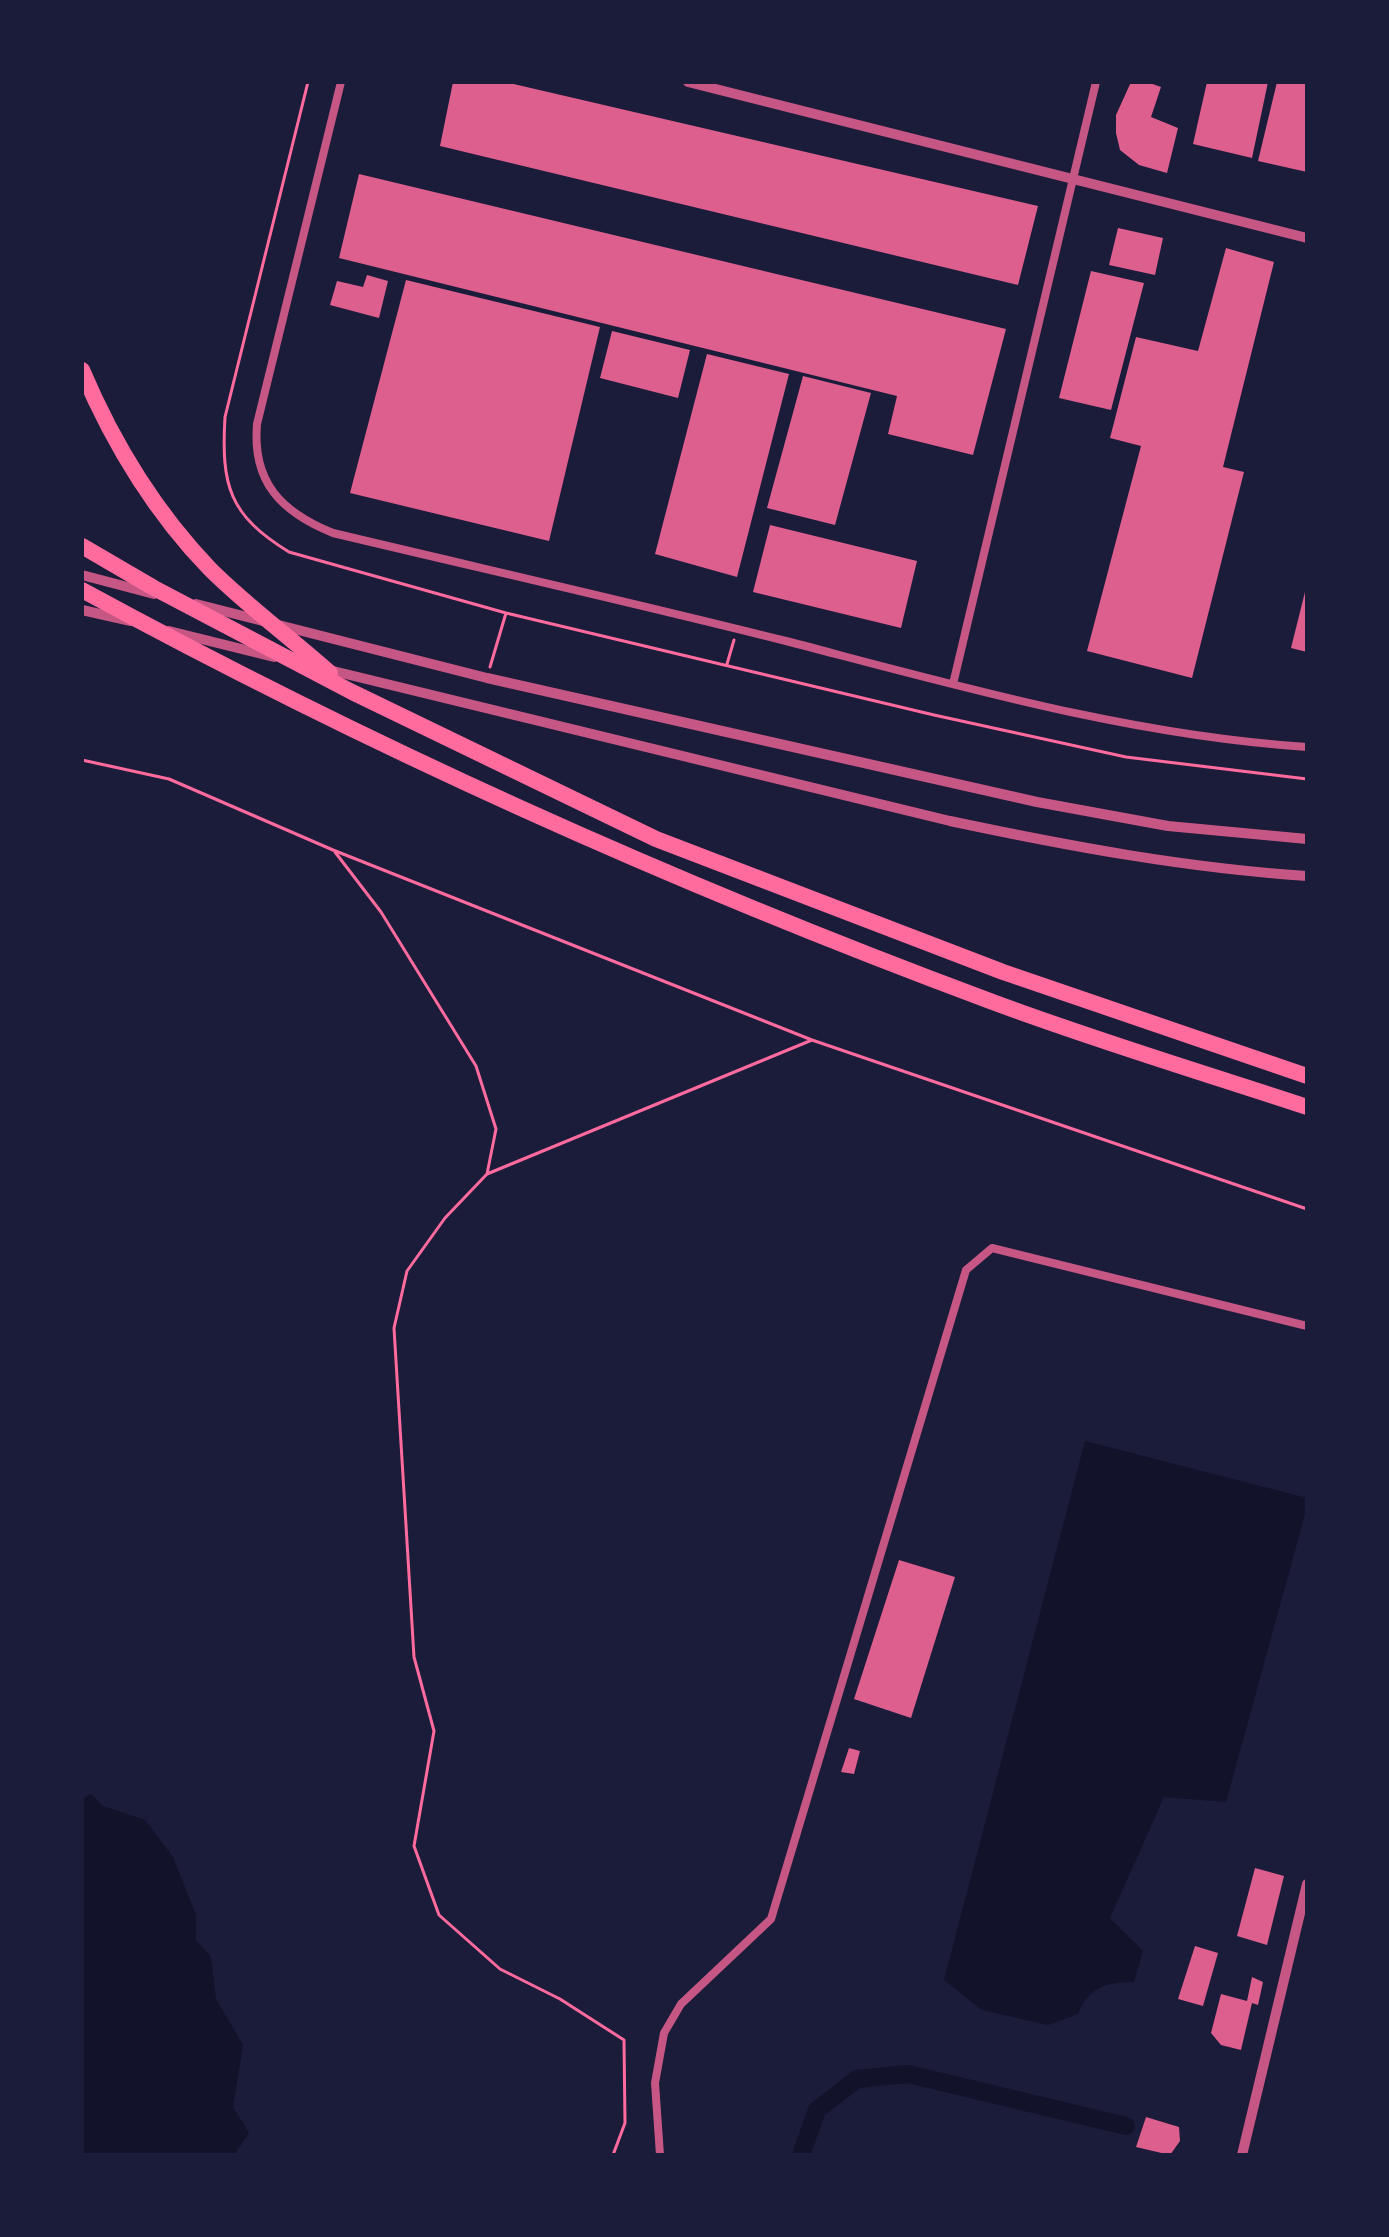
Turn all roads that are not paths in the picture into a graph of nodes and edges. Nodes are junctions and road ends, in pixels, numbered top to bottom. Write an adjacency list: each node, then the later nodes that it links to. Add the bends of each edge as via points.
1 (341, 82): 11 (street, via 257,424 259,466 277,497 308,523 333,533)
2 (688, 82): 4 (street)
3 (1096, 82): 4 (street)
4 (1074, 181): 5 (street); 11 (street)
5 (1307, 238)
6 (82, 370): 12 (highway, via 97,406 164,516 211,570)
7 (82, 546): 12 (highway)
8 (82, 575): 14 (street, via 487,678 1037,802 1168,826)
9 (82, 590): 17 (highway, via 336,722 647,865 991,1001)
10 (82, 610): 15 (street, via 1031,838 1156,860)
11 (953, 684): 13 (street, via 1125,722)
12 (352, 692): 16 (highway, via 656,839 1003,972)
13 (1307, 747)
14 (1307, 839)
15 (1307, 876)
16 (1307, 1076)
17 (1307, 1107)
18 (1307, 1326): 20 (street, via 992,1248 966,1270 771,1919 681,2004 664,2033 655,2083)
19 (1307, 1884): 21 (street)
20 (660, 2155)
21 (1242, 2155)

